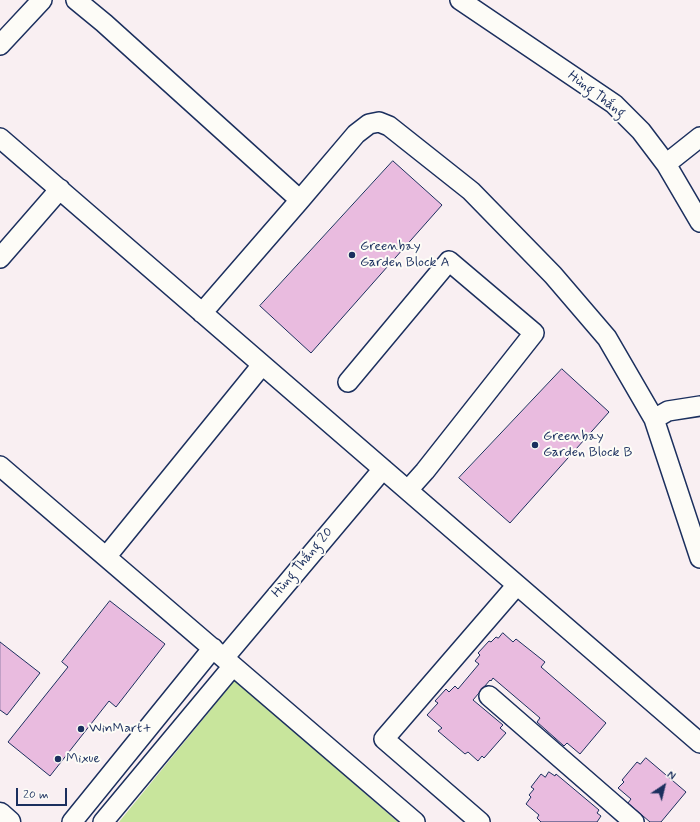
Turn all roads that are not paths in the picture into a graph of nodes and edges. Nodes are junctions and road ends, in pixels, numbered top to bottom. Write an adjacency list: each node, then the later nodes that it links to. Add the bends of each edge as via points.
1 (42, 0): 4 (street)
2 (76, 0): 9 (street)
3 (460, 0): 7 (street, Hùng Thắng, via 614,104 641,131)
4 (0, 45)
5 (700, 137): 7 (street)
6 (0, 138): 8 (street)
7 (666, 164): 10 (street, Hùng Thắng)
8 (60, 189): 11 (street); 12 (street)
9 (300, 200): 12 (street); 16 (street, via 361,129 368,124 380,122 389,126 471,191 553,275 607,338)
10 (700, 222)
11 (0, 258)
12 (202, 312): 13 (street)
13 (262, 365): 18 (street); 20 (street)
14 (348, 382): 19 (street, via 449,261 534,333)
15 (700, 406): 16 (street, via 668,411)
16 (654, 420): 21 (street)
17 (0, 466): 20 (street)
18 (383, 469): 19 (street); 23 (street, Hùng Thắng 20)
19 (408, 490): 22 (street)
20 (106, 557): 23 (street)
21 (700, 558)
22 (517, 585): 25 (street); 31 (street, via 384,739)
23 (223, 657): 28 (street, Hùng Thắng 20); 29 (street); 30 (street)
24 (489, 696): 32 (street)
25 (700, 743)
26 (0, 814): 27 (main road)
27 (9, 822)
28 (72, 822)
29 (103, 822)
30 (415, 822)
31 (480, 822)
32 (634, 822)

